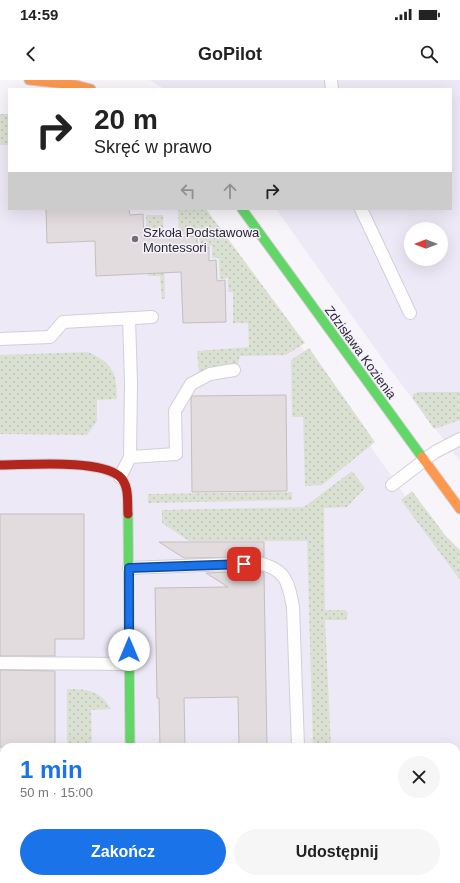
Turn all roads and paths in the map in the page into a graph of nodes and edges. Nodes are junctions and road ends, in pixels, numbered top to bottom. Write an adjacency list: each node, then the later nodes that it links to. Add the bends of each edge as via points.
1 (29, 80): 2 (street)
2 (87, 88)
3 (243, 210): 12 (street, Zdzisława Kozienia)
4 (362, 210): 5 (lane)
5 (410, 313)
6 (152, 317): 7 (lane)
7 (129, 318): 8 (lane, via 63,322 50,337); 11 (lane)
8 (0, 339)
9 (234, 370): 11 (lane, via 210,374 191,384 175,411 176,454)
10 (460, 439): 12 (lane)
11 (130, 457): 14 (lane)
12 (424, 461): 15 (lane); 16 (street, Zdzisława Kozienia)
13 (0, 465): 14 (street, via 84,465 108,470)
14 (120, 477): 17 (street, via 127,490)
15 (392, 485)
16 (460, 509)
17 (129, 568): 19 (street); 21 (lane, via 258,563 272,566 283,574 293,607)
18 (0, 663): 19 (lane)
19 (129, 664): 20 (street)
20 (130, 743)
21 (298, 743)

